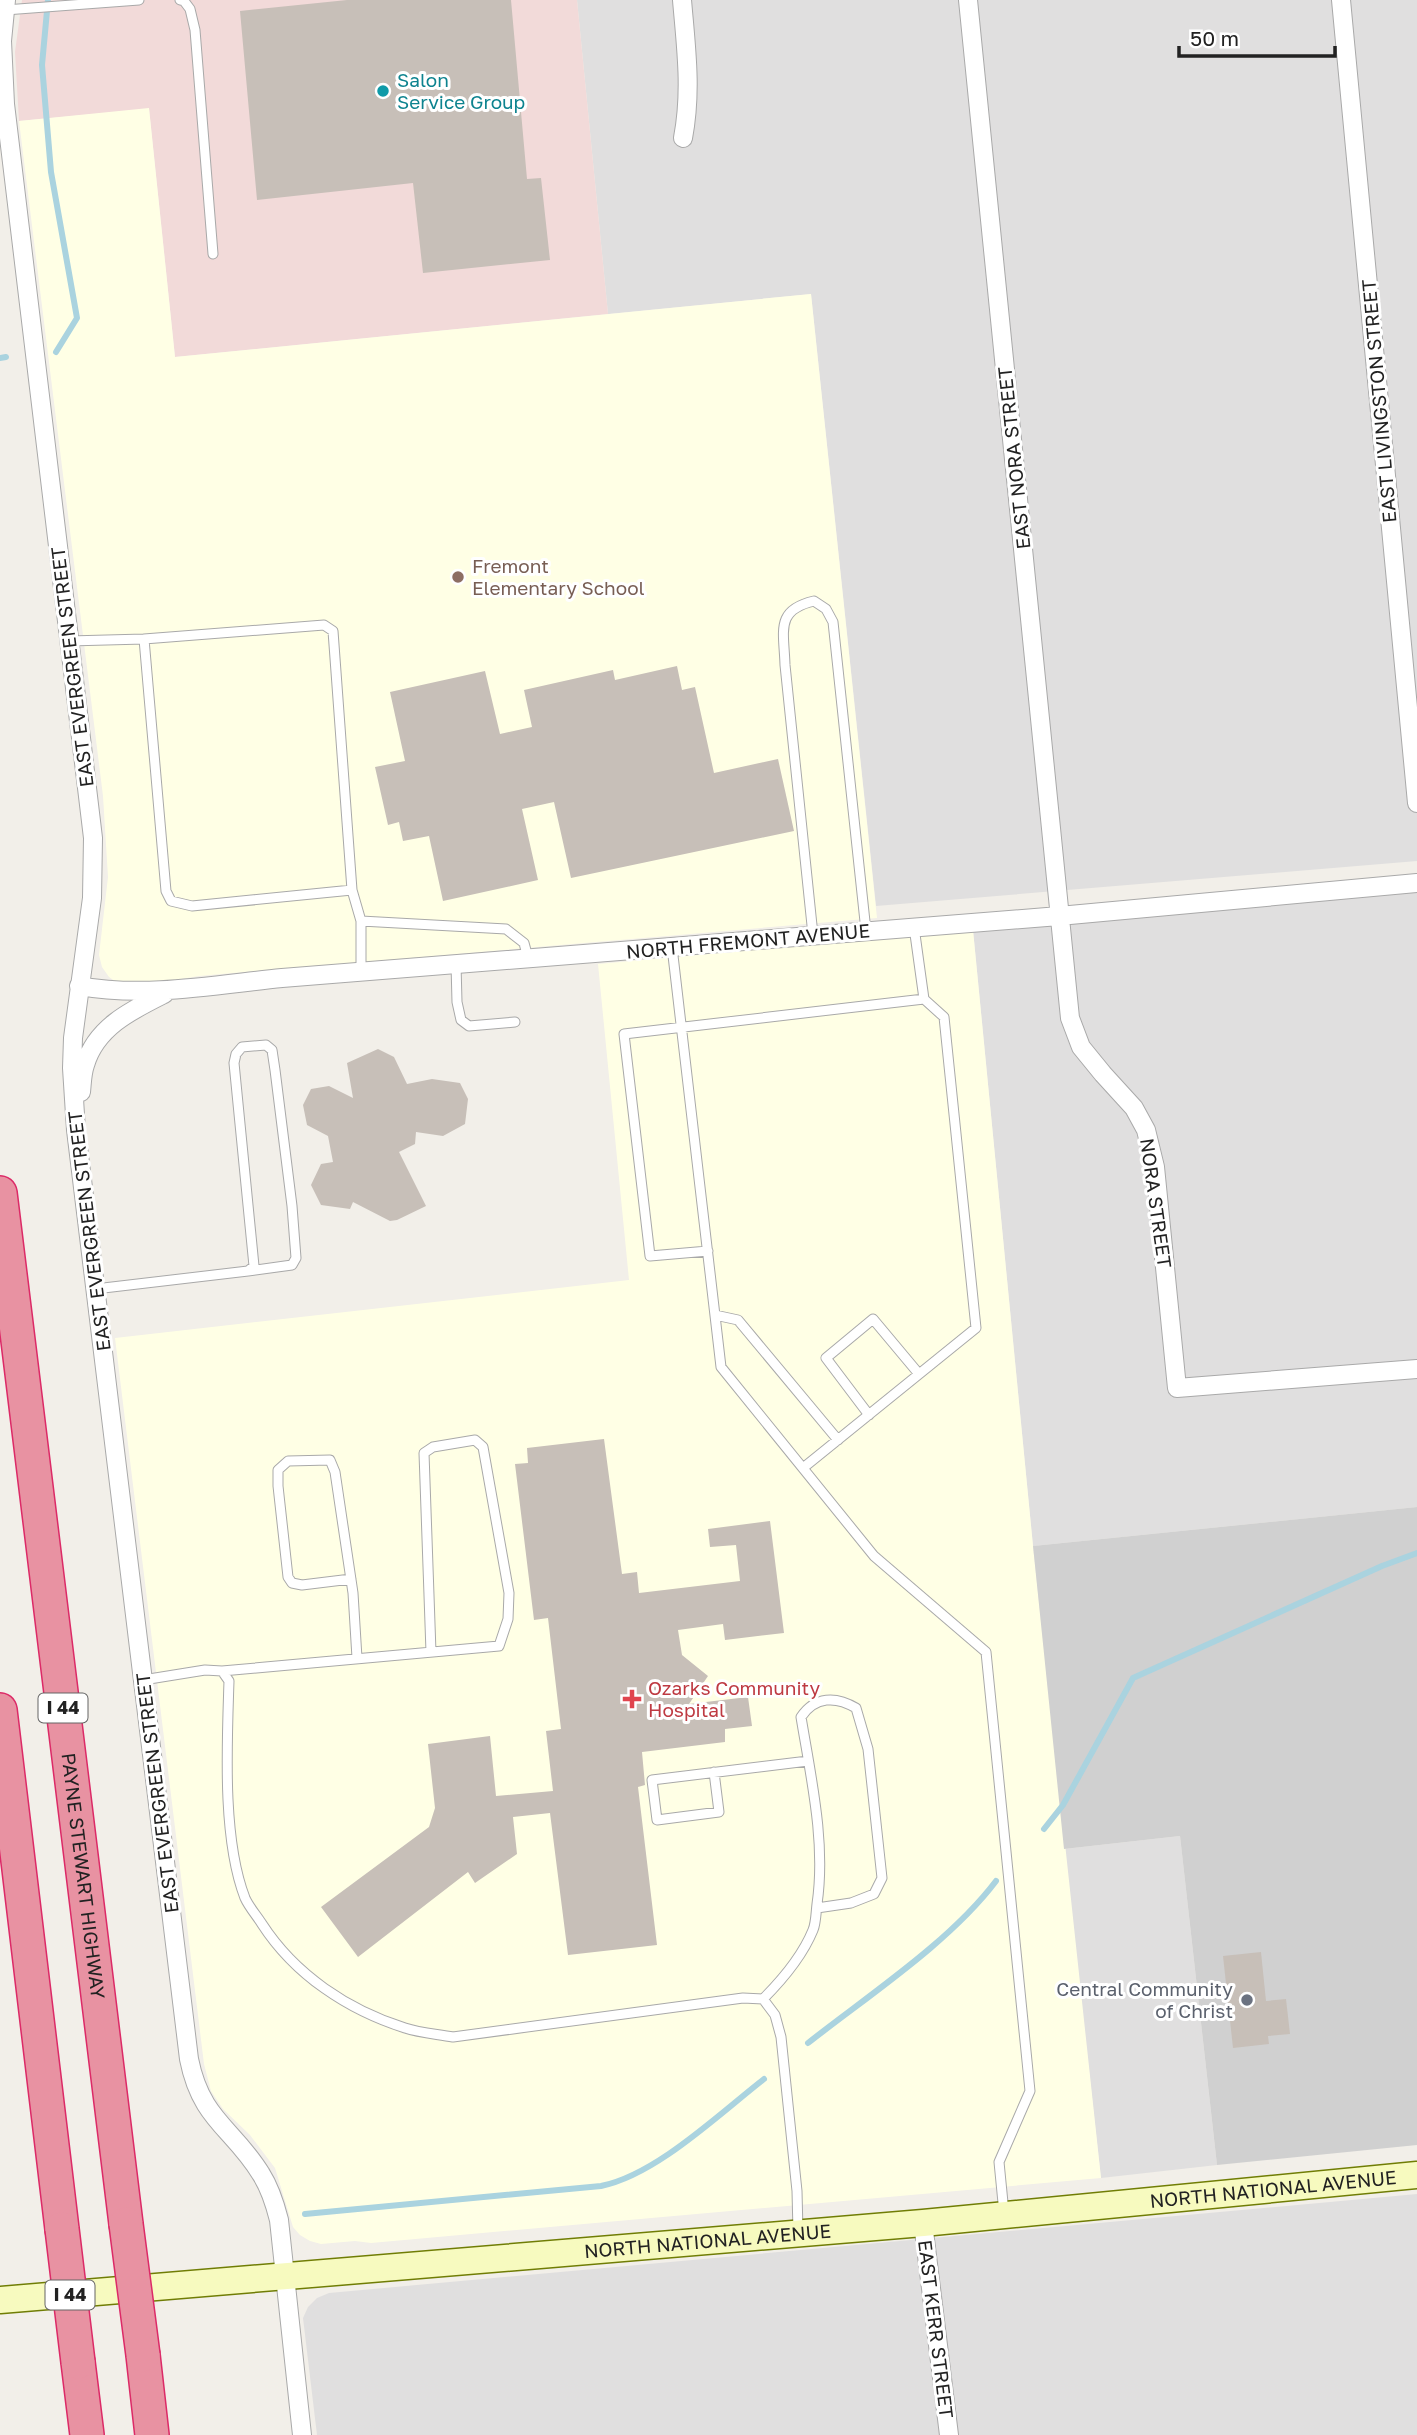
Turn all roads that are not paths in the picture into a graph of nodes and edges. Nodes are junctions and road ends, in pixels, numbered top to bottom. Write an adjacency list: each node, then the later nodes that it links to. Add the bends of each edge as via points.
1 (139, 0): 6 (lane, via 37,9)
2 (180, 0): 8 (lane, via 190,9 195,30)
3 (682, 0): 7 (street, via 690,84)
4 (968, 0): 14 (street, EAST NORA STREET)
5 (1341, 0): 11 (street, EAST LIVINGSTON STREET)
6 (5, 5): 10 (street, EAST EVERGREEN STREET, via 2,76)
7 (682, 138)
8 (213, 254)
9 (144, 639): 10 (lane); 13 (lane, via 166,891 172,901 192,906); 13 (lane, via 324,625 333,631)
10 (69, 641): 23 (street, EAST EVERGREEN STREET, via 93,838 92,898)
11 (1417, 803)
12 (1417, 883): 14 (street, NORTH FREMONT AVENUE)
13 (352, 890): 15 (lane)
14 (1059, 916): 16 (street, NORTH FREMONT AVENUE); 34 (street, NORA STREET, via 1073,1028 1082,1047 1134,1108 1146,1130 1155,1167 1177,1388)
15 (361, 921): 20 (lane, via 506,929 524,943); 22 (lane)
16 (914, 927): 17 (street, NORTH FREMONT AVENUE); 25 (lane)
17 (866, 931): 18 (street, NORTH FREMONT AVENUE); 18 (lane, via 833,622 826,609 814,601 788,613 784,631)
18 (813, 935): 19 (street, NORTH FREMONT AVENUE)
19 (672, 947): 20 (street, NORTH FREMONT AVENUE); 27 (lane)
20 (528, 958): 21 (street, NORTH FREMONT AVENUE)
21 (456, 964): 22 (street, NORTH FREMONT AVENUE); 26 (lane, via 461,1020 468,1026)
22 (361, 972): 24 (street, NORTH FREMONT AVENUE)
23 (79, 986): 24 (street, NORTH FREMONT AVENUE); 28 (street, EAST EVERGREEN STREET, via 72,1058)
24 (169, 992): 28 (street, via 115,1020 98,1040 85,1064)
25 (924, 999): 27 (lane); 35 (lane, via 944,1017 976,1328)
26 (515, 1022)
27 (682, 1027): 30 (lane); 30 (lane, via 624,1034 650,1256)
28 (76, 1130): 32 (street, EAST EVERGREEN STREET)
29 (0, 1193): 56 (highway, PAYNE STEWART HIGHWAY / I 44, bridge)
30 (708, 1251): 33 (lane)
31 (248, 1271): 31 (lane, via 254,1258 234,1063 242,1047 266,1045 272,1050 275,1070 296,1258 292,1265); 32 (lane)
32 (96, 1289): 43 (street, EAST EVERGREEN STREET)
33 (715, 1315): 37 (lane, via 738,1320); 38 (lane, via 721,1367)
34 (1417, 1369)
35 (919, 1374): 36 (lane); 36 (lane, via 873,1319 826,1358)
36 (869, 1415): 37 (lane)
37 (838, 1440): 38 (lane)
38 (803, 1468): 50 (lane, via 874,1556 986,1652 1030,2091 999,2162)
39 (351, 1579): 39 (lane, via 330,1460 288,1461 278,1470 288,1577 302,1585); 41 (lane)
40 (431, 1652): 40 (lane, via 499,1646 508,1619 509,1593 483,1447 475,1440 433,1447 424,1453); 41 (lane)
41 (358, 1658): 42 (lane)
42 (222, 1671): 43 (lane); 48 (lane, via 229,1681 232,1847 245,1899 275,1945 324,1989 362,2012 408,2029 453,2036)
43 (143, 1680): 53 (street, EAST EVERGREEN STREET, via 192,2074 212,2116 253,2161 269,2189 279,2220)
44 (0, 1710): 55 (highway, I 44, bridge)
45 (808, 1762): 46 (lane); 47 (lane, via 821,1876); 47 (lane, via 801,1717 808,1707 842,1700 856,1708 868,1749 882,1878 874,1894)
46 (715, 1772): 46 (lane, via 652,1780 657,1820 719,1812)
47 (817, 1908): 48 (lane, via 814,1929 788,1974)
48 (763, 1999): 52 (lane, via 775,2015 780,2037)
49 (1417, 2175): 50 (main road, NORTH NATIONAL AVENUE)
50 (1004, 2215): 51 (main road, NORTH NATIONAL AVENUE)
51 (923, 2223): 52 (main road, NORTH NATIONAL AVENUE); 58 (street, EAST KERR STREET)
52 (798, 2234): 53 (main road, NORTH NATIONAL AVENUE)
53 (284, 2278): 54 (main road, NORTH NATIONAL AVENUE); 57 (street, EAST EVERGREEN STREET)
54 (0, 2300)
55 (88, 2435)
56 (152, 2435)
57 (302, 2435)
58 (949, 2435)

